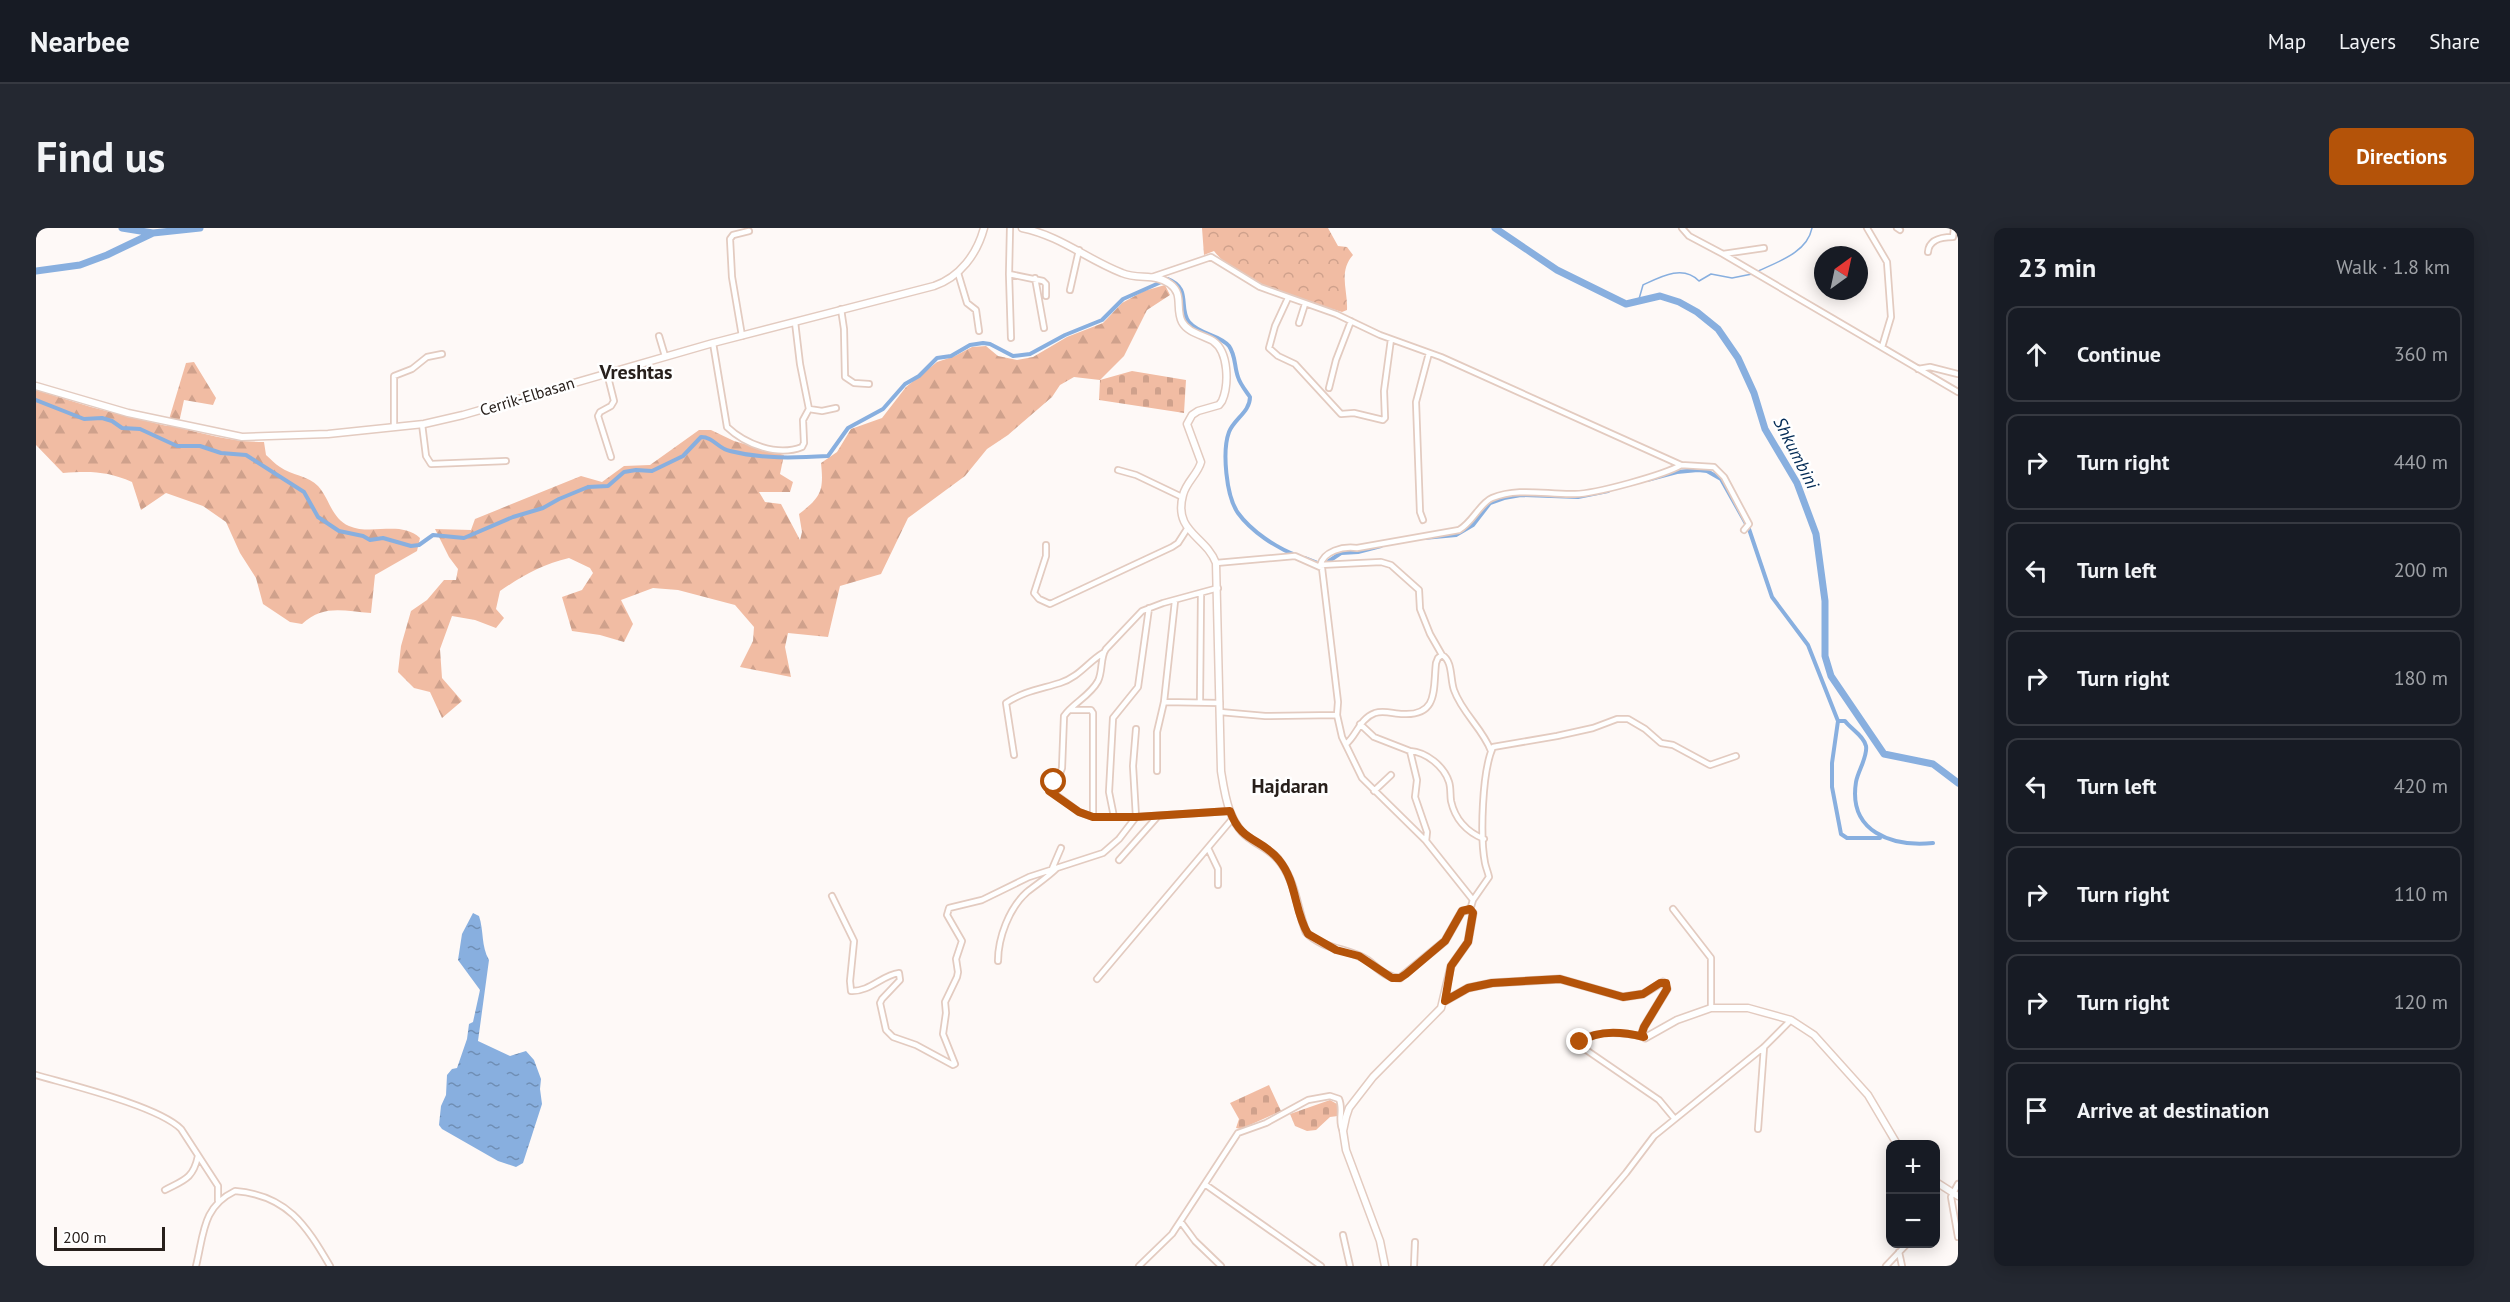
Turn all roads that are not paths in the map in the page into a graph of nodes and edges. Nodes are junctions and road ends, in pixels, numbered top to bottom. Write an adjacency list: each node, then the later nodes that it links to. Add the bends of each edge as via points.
1 (984, 228): 12 (main road, Cerrik-Elbasan, via 977,248)
2 (1010, 228): 13 (street)
3 (1022, 228): 9 (main road, via 1051,235)
4 (1682, 228): 11 (street, via 1689,236)
5 (1867, 228): 31 (street, via 1888,269 1891,317)
6 (1957, 228): 10 (street, via 1953,237 1933,241)
7 (749, 231): 27 (street, via 730,239)
8 (1764, 248): 11 (street)
9 (1079, 250): 14 (main road, via 1122,273); 16 (street)
10 (1928, 252)
11 (1723, 254): 31 (street)
12 (958, 273): 20 (main road, Cerrik-Elbasan, via 934,286); 25 (street, via 967,303 976,310)
13 (1009, 274): 15 (street); 28 (street)
14 (1152, 277): 18 (street, via 1211,257 1253,284); 50 (main road, via 1165,281 1178,295 1183,323 1216,344 1225,367 1220,405 1192,415 1186,424 1201,462)
15 (1035, 278): 17 (street, via 1044,282); 24 (street)
16 (1070, 290)
17 (1046, 296)
18 (1287, 298): 19 (street); 29 (street, via 1269,348 1295,364 1341,414 1385,418 1384,391)
19 (1305, 304): 21 (street); 23 (street)
20 (841, 309): 22 (main road, Cerrik-Elbasan); 38 (street, via 845,377 854,383)
21 (1351, 321): 29 (street); 40 (street)
22 (795, 322): 27 (main road, Cerrik-Elbasan); 43 (street)
23 (1299, 323)
24 (1044, 328)
25 (979, 331)
26 (659, 336): 34 (street)
27 (742, 336): 30 (main road, Cerrik-Elbasan)
28 (1011, 338)
29 (1391, 339): 32 (street)
30 (712, 343): 34 (main road, Cerrik-Elbasan); 43 (street, via 727,428 735,434 761,447 799,448 804,443 803,420)
31 (1882, 348): 35 (street)
32 (1429, 353): 48 (street); 51 (street, via 1416,402)
33 (442, 354): 45 (street, via 427,357 394,376)
34 (665, 356): 36 (main road, Cerrik-Elbasan)
35 (1917, 369): 37 (street, via 1930,367); 41 (street)
36 (607, 373): 44 (main road, Cerrik-Elbasan); 46 (street, via 614,401 598,416)
37 (1958, 374)
38 (869, 384)
39 (36, 386): 45 (main road, Cerrik-Elbasan, via 128,413 235,437)
40 (1329, 388)
41 (1958, 390)
42 (836, 408): 43 (street)
43 (809, 409)
44 (422, 424): 45 (main road, Cerrik-Elbasan); 47 (street, via 426,456 431,464)
45 (394, 427)
46 (611, 457)
47 (506, 461)
48 (1681, 465): 52 (street, via 1719,469); 56 (street, via 1584,494 1530,492 1500,496 1488,500 1472,521 1459,530 1340,548)
49 (1118, 470): 50 (street)
50 (1182, 498): 53 (main road)
51 (1423, 520)
52 (1746, 527)
53 (1187, 529): 54 (street, via 1172,547 1050,604 1034,593 1048,550); 55 (main road)
54 (1046, 545)
55 (1216, 563): 56 (street, via 1295,556); 57 (main road)
56 (1321, 564): 62 (street, via 1391,565 1419,590 1420,609); 68 (street)
57 (1218, 588): 58 (street); 65 (main road)
58 (1200, 594): 59 (street); 63 (street)
59 (1175, 601): 60 (street); 64 (street)
60 (1149, 608): 61 (street); 82 (street, via 1138,687 1113,718 1109,792)
61 (1103, 652): 66 (street, via 1098,680); 74 (street, via 1061,683 1021,693 1006,703)
62 (1442, 655): 69 (street, via 1436,663 1434,698 1426,708 1416,713 1375,713); 73 (street, via 1449,664 1456,694)
63 (1200, 701): 64 (street); 65 (street)
64 (1164, 702): 76 (street, via 1157,732)
65 (1220, 703): 67 (main road)
66 (1070, 710): 81 (street, via 1093,713); 81 (street, via 1064,716 1062,768 1048,789 1079,812)
67 (1220, 712): 68 (street); 79 (main road, via 1221,771)
68 (1337, 716): 71 (street)
69 (1360, 724): 71 (street); 72 (street, via 1374,737)
70 (1136, 729): 83 (street)
71 (1346, 744): 78 (street, via 1362,778)
72 (1410, 751): 85 (street, via 1425,755 1442,771 1462,824); 86 (street, via 1418,780 1415,797 1427,832)
73 (1491, 752): 75 (street, via 1500,744 1557,736 1628,719 1661,743 1673,745 1710,765); 85 (street, via 1484,788)
74 (1014, 755)
75 (1736, 756)
76 (1157, 771)
77 (1391, 775): 78 (street)
78 (1374, 791): 86 (street)
79 (1230, 811): 80 (street); 84 (main road)
80 (1158, 816): 83 (street); 89 (street)
81 (1093, 817): 82 (street)
82 (1114, 817): 83 (street)
83 (1136, 817): 90 (street, via 1109,849)
84 (1233, 818): 88 (street); 94 (main road, via 1242,833 1274,854 1286,870 1308,934 1336,950 1359,956 1392,978 1406,974 1445,941 1462,911)
85 (1484, 839): 93 (street, via 1488,877)
86 (1426, 841): 93 (street)
87 (1061, 848): 90 (street)
88 (1208, 848): 91 (street, via 1218,869); 97 (street)
89 (1119, 860)
90 (1054, 868): 92 (street, via 982,900 949,908 947,915 962,941 956,959 958,972 945,1002 943,1034 953,1065 916,1045 893,1038 886,1030 880,1003 900,980 899,973 851,992 854,941); 96 (street, via 1018,901 999,943)
91 (1218, 885)
92 (832, 896)
93 (1473, 900): 94 (street)
94 (1470, 909): 98 (main road, via 1473,918 1468,942 1451,966)
95 (1673, 909): 99 (street, via 1711,958)
96 (998, 961)
97 (1097, 979)
98 (1445, 1001): 101 (main road, via 1475,986 1504,982 1560,979 1623,997 1643,994 1663,982 1667,989 1644,1027); 106 (main road, via 1437,1014 1360,1092 1349,1108)
99 (1711, 1008): 100 (main road, via 1748,1008); 101 (main road)
100 (1791, 1020): 102 (street); 107 (main road, via 1814,1035 1864,1091)
101 (1644, 1037): 104 (street, via 1606,1034 1584,1039 1579,1046 1659,1101)
102 (1764, 1047): 104 (street); 105 (street)
103 (36, 1075): 108 (street, via 167,1117 181,1129)
104 (1674, 1118): 129 (street, via 1654,1136)
105 (1758, 1129)
106 (1343, 1131): 110 (street, via 1339,1099 1330,1096 1308,1100 1238,1134); 127 (main road)
107 (1895, 1140)
108 (198, 1156): 112 (street, via 190,1177); 114 (street, via 218,1186)
109 (1958, 1184): 113 (street)
110 (1206, 1185): 115 (street); 125 (street)
111 (1940, 1185): 113 (main road)
112 (165, 1190)
113 (1955, 1194): 117 (street, via 1951,1197)
114 (218, 1201): 121 (street, via 206,1217); 122 (street, via 235,1191 277,1202 310,1231)
115 (1181, 1222): 123 (street); 124 (street)
116 (1343, 1235): 126 (street)
117 (1958, 1237)
118 (1415, 1242): 128 (street)
119 (1903, 1248): 120 (street)
120 (1899, 1252): 130 (street); 131 (street)
121 (196, 1266)
122 (330, 1266)
123 (1139, 1266)
124 (1221, 1266)
125 (1321, 1266)
126 (1350, 1266)
127 (1385, 1266)
128 (1414, 1266)
129 (1547, 1266)
130 (1886, 1266)
131 (1902, 1266)

